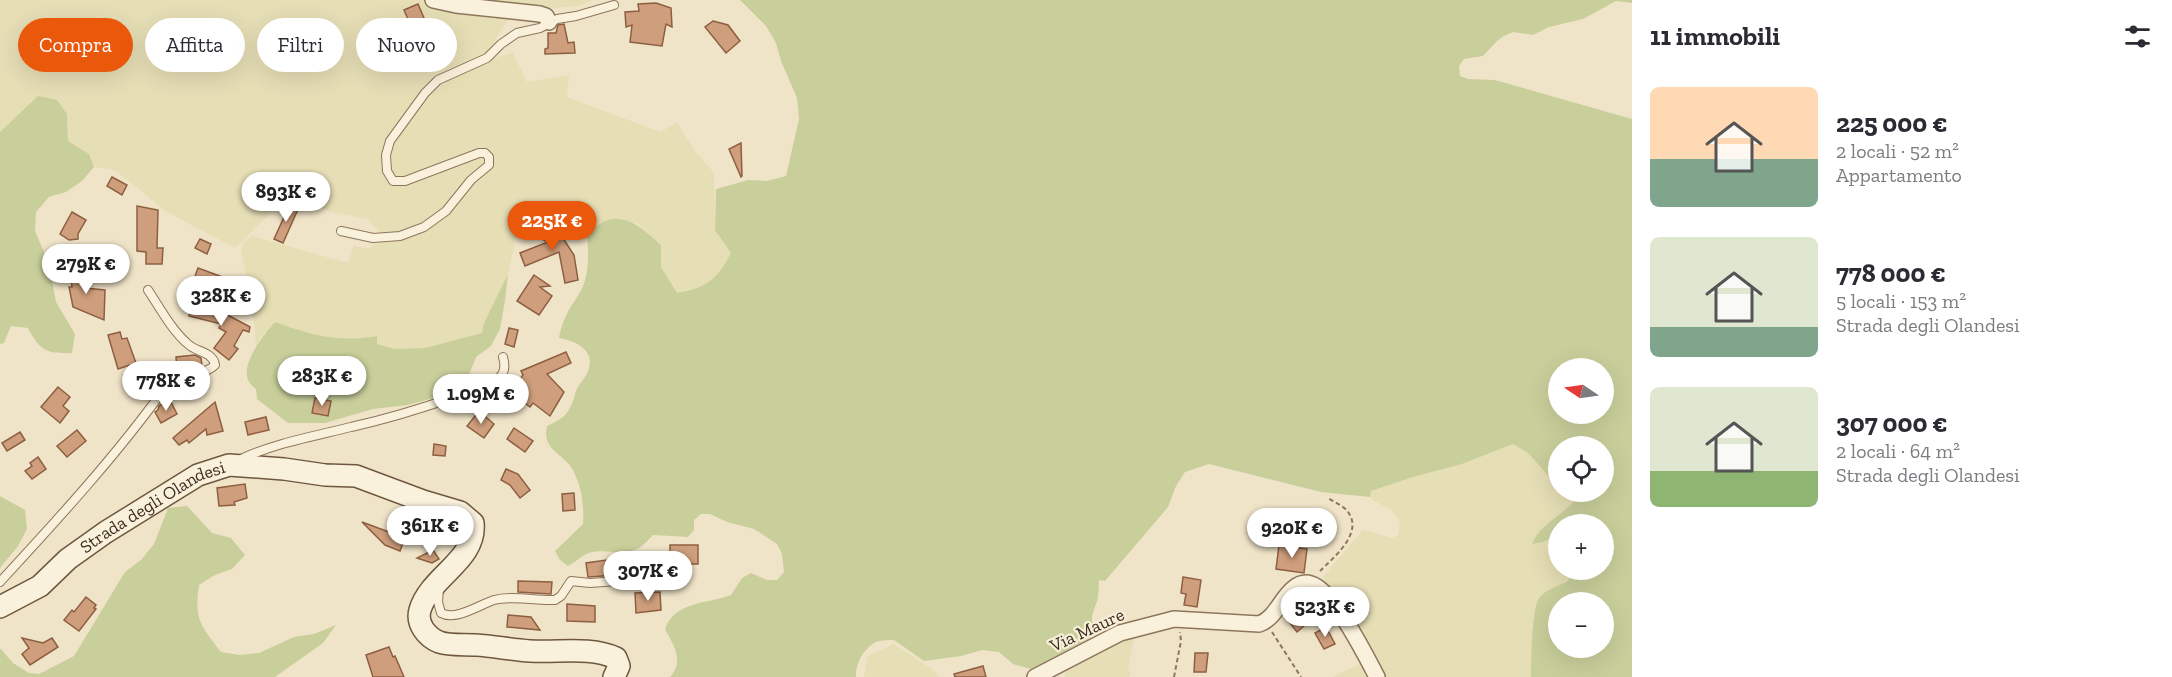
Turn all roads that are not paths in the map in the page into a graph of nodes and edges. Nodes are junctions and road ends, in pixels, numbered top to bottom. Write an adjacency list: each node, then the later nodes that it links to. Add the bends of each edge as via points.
1 (433, 0): 3 (street, via 540,14)
2 (614, 5): 3 (lane)
3 (549, 22): 4 (lane, via 517,33 487,58 438,80 390,141 386,163 393,181 405,182 479,153 487,155 489,165 446,211 424,227 400,236 373,238)
4 (341, 231)
5 (148, 290): 9 (lane, via 190,346 212,358 215,365 167,385 70,505)
6 (503, 357): 7 (lane, via 504,372 485,386 426,407 253,453)
7 (229, 465): 10 (main road, Strada degli Olandesi, via 356,476 460,512 473,523 471,544); 11 (main road, Strada degli Olandesi, via 198,475 124,520 68,559 40,586)
8 (631, 580): 10 (lane, via 571,581 555,600 504,598 446,616 439,608)
9 (0, 582)
10 (438, 582): 12 (main road, Strada degli Olandesi, via 420,610 420,623 428,636 441,643 529,651 602,652 616,658)
11 (0, 607)
12 (614, 677)
13 (1035, 677): 14 (street, Via Maure, via 1120,633 1174,619 1265,622 1302,583 1323,590 1352,630)
14 (1377, 677)

